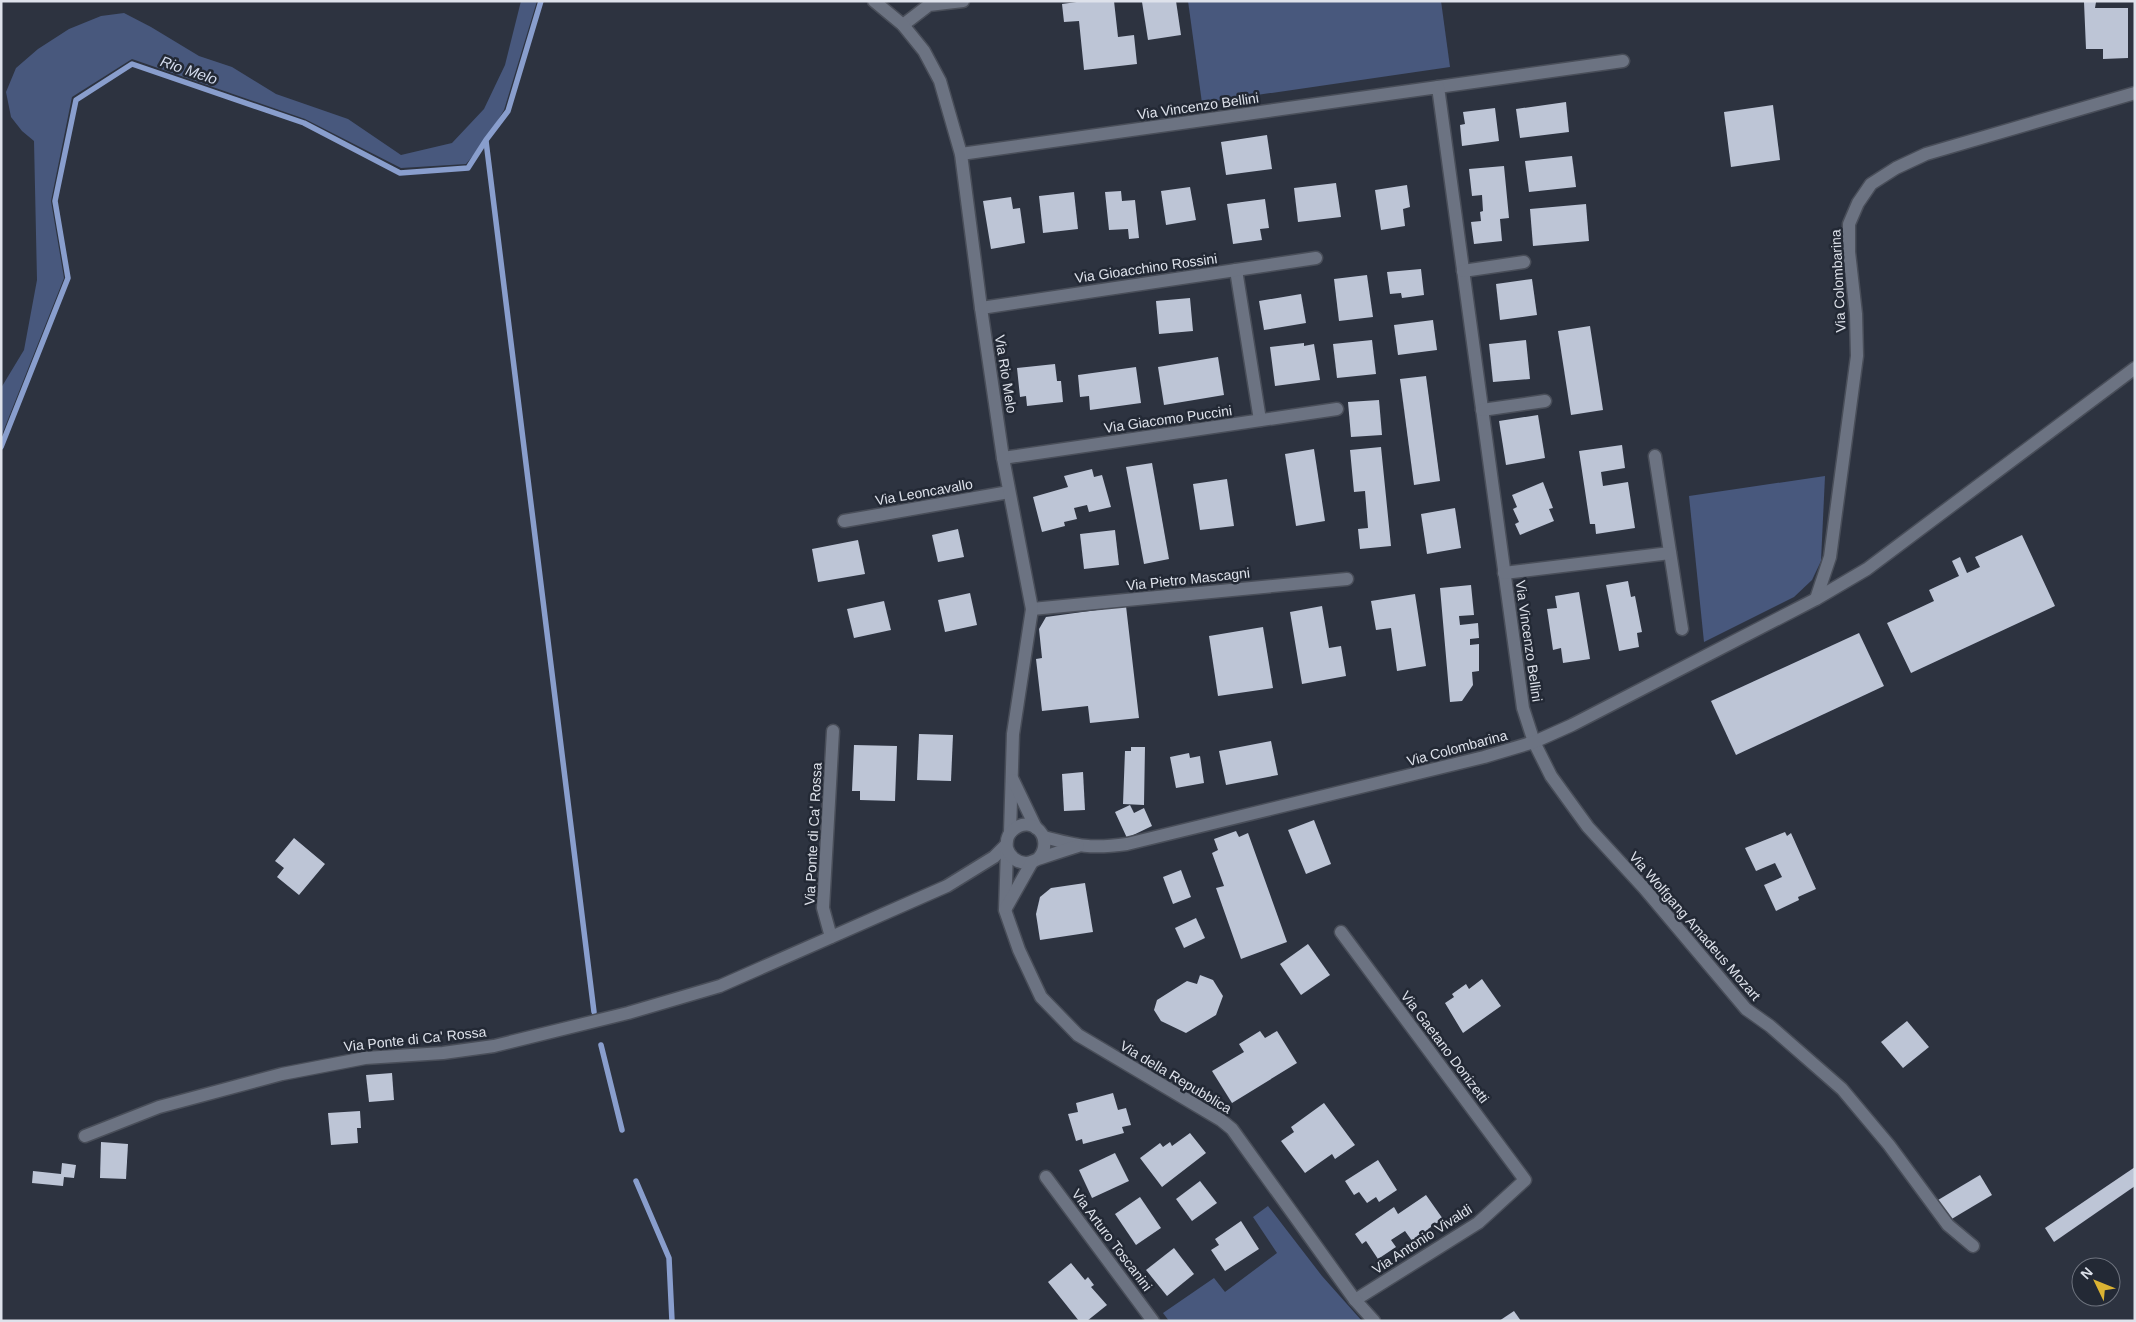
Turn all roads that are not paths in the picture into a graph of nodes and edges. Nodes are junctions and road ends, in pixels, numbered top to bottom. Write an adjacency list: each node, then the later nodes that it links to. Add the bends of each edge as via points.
1 (874, 1): 3 (street, Via Rio Melo)
2 (963, 1): 3 (street, via 928,5)
3 (902, 25): 7 (street, Via Rio Melo, via 924,51 940,81)
4 (1623, 61): 5 (street, Via Vincenzo Bellini)
5 (1438, 87): 7 (street, Via Vincenzo Bellini); 11 (street, Via Vincenzo Bellini)
6 (2135, 93): 25 (street, Via Colombarina, via 1926,154 1871,184 1858,203 1849,224 1857,356 1830,557)
7 (962, 154): 12 (street, Via Rio Melo)
8 (1316, 258): 10 (street, Via Gioacchino Rossini)
9 (1524, 262): 11 (street)
10 (1236, 270): 12 (street, Via Gioacchino Rossini); 17 (street)
11 (1463, 271): 16 (street, Via Vincenzo Bellini)
12 (980, 308): 19 (street, Via Rio Melo)
13 (2135, 368): 25 (street, Via Colombarina, via 1867,569)
14 (1546, 401): 16 (street)
15 (1337, 409): 17 (street, Via Giacomo Puccini)
16 (1482, 410): 23 (street, Via Vincenzo Bellini)
17 (1260, 420): 19 (street, Via Giacomo Puccini)
18 (1655, 456): 22 (street)
19 (1003, 458): 20 (street, Via Rio Melo)
20 (1009, 492): 21 (street, Via Leoncavallo); 26 (street, Via Rio Melo)
21 (844, 521)
22 (1670, 553): 23 (street, Via Vincenzo Bellini); 27 (street)
23 (1504, 573): 29 (street, Via Vincenzo Bellini, via 1523,708)
24 (1347, 579): 26 (street, Via Pietro Mascagni)
25 (1816, 599): 29 (street, Via Colombarina, via 1648,687)
26 (1032, 609): 30 (street, Via Rio Melo, via 1013,734)
27 (1682, 629)
28 (833, 730): 37 (street, Via Ponte di Ca' Rossa, via 823,908)
29 (1534, 742): 33 (street, Via Colombarina, via 1163,836 1099,848); 41 (street, Via Wolfgang Amadeus Mozart, via 1551,776 1588,827 1746,1009 1842,1089 1890,1145 1948,1226)
30 (1011, 776): 31 (street, Via Rio Melo); 32 (street, Via Rio Melo)
31 (1040, 832): 32 (street, via 1025,824 1014,829); 33 (street, Via Colombarina); 34 (street, via 1044,849)
32 (1008, 843): 34 (street, via 1015,860 1026,863); 35 (street, Via della Repubblica); 37 (street, Via Ponte di Ca' Rossa, via 994,857 947,886)
33 (1078, 846): 34 (street, Via Colombarina)
34 (1035, 860): 35 (street)
35 (1005, 910): 42 (street, Via della Repubblica, via 1041,997 1078,1035 1232,1129)
36 (1341, 932): 40 (street, Via Gaetano Donizetti)
37 (831, 937): 38 (street, Via Ponte di Ca' Rossa, via 720,986 628,1013 494,1046 365,1058 282,1074 159,1107)
38 (85, 1136)
39 (1046, 1177): 43 (street, Via Arturo Toscanini)
40 (1526, 1180): 42 (street, Via Antonio Vivaldi, via 1478,1223)
41 (1973, 1246)
42 (1355, 1300): 44 (street, Via della Repubblica)
43 (1153, 1321)
44 (1374, 1321)

